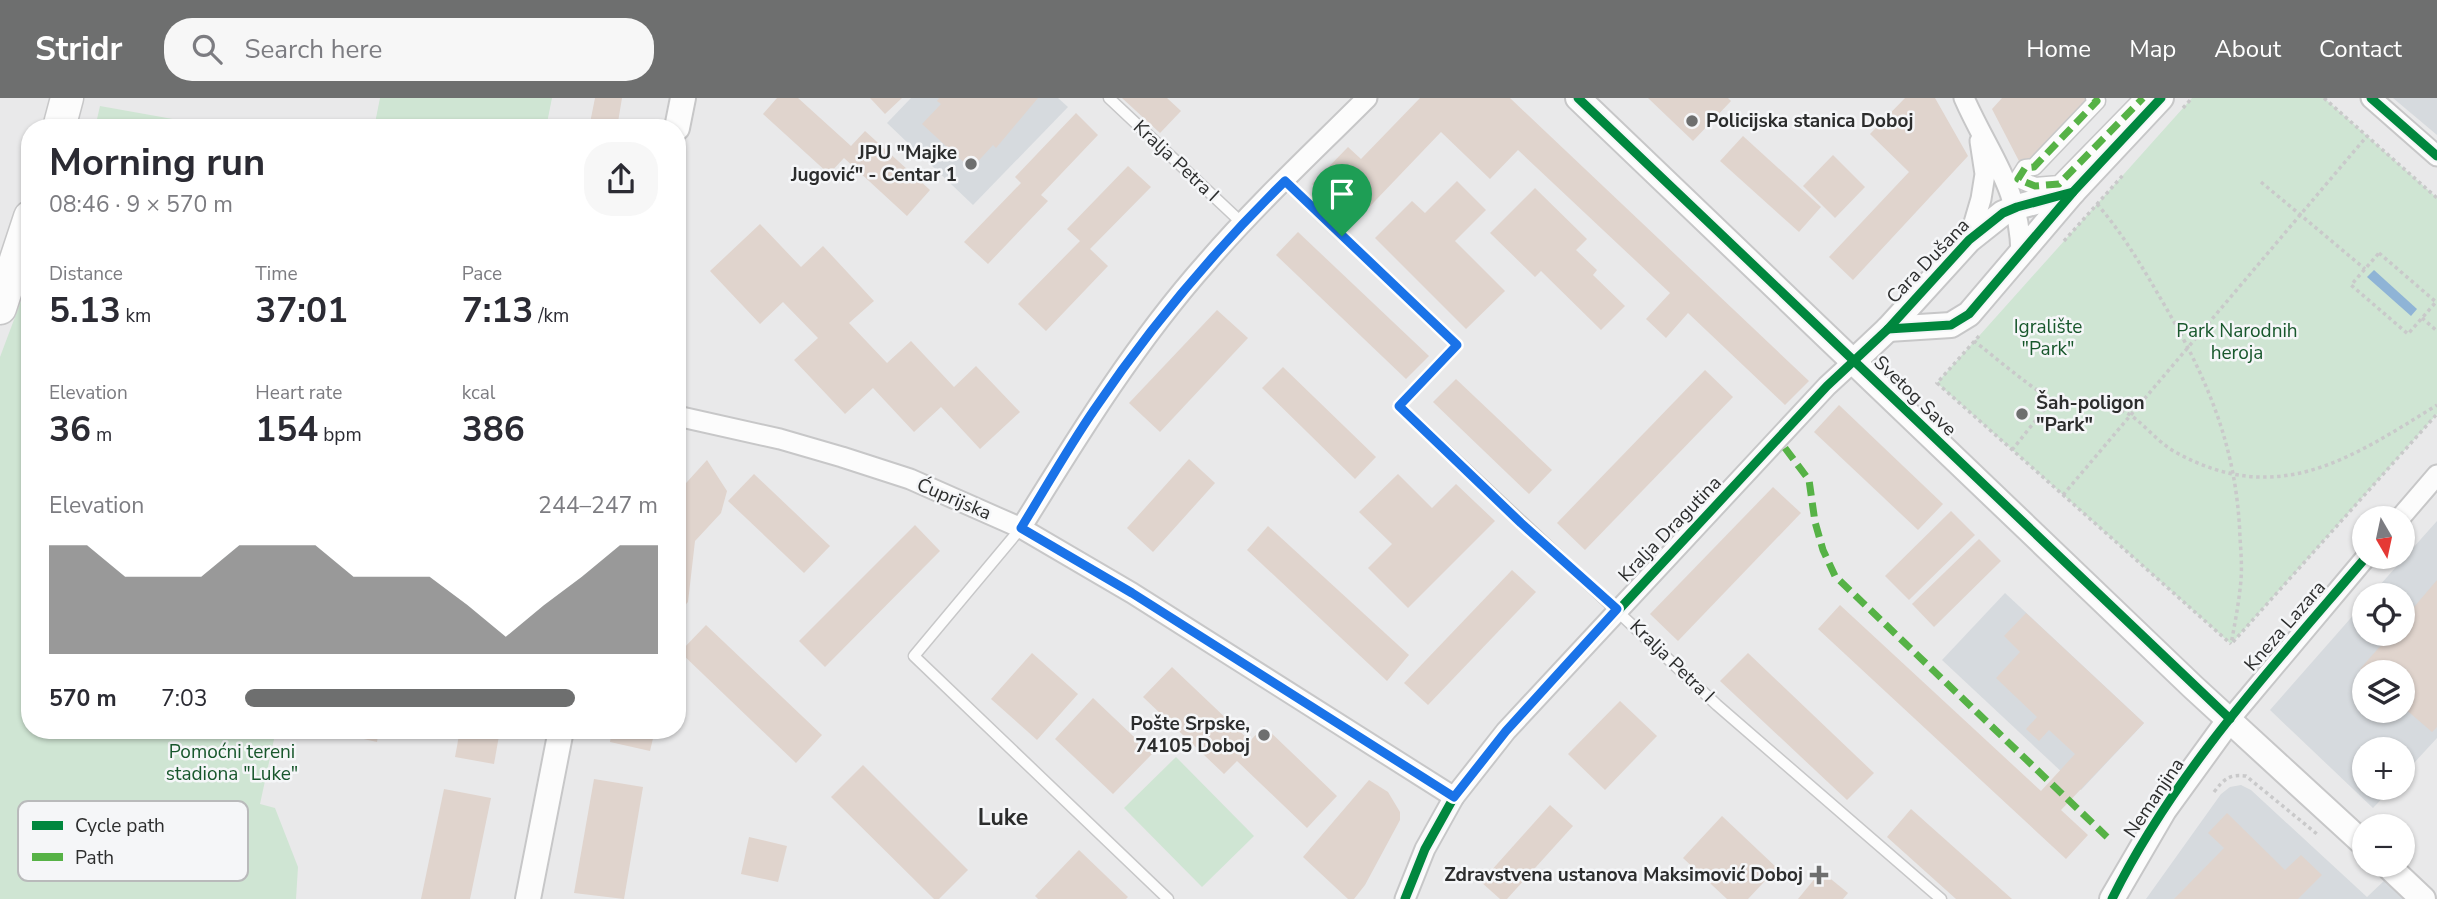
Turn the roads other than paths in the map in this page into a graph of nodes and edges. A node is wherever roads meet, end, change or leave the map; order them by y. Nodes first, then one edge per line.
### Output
1 (67, 98) edge
2 (683, 98) edge
3 (1110, 98) edge
4 (1367, 98) edge
5 (1578, 98) edge
6 (1964, 98) edge
7 (2094, 98) edge
8 (2143, 98) edge
9 (2371, 98) edge
10 (2168, 108) edge
11 (61, 119) edge
12 (679, 119) edge
13 (1978, 130) junction
14 (2437, 156) edge
15 (1285, 181) junction
16 (2074, 192) junction
17 (2017, 207) junction
18 (1242, 223) junction
19 (1969, 240) junction
20 (21, 244) edge
21 (2021, 254) junction
22 (0, 308) edge
23 (1888, 329) junction
24 (1853, 362) junction
25 (686, 418) edge
26 (2437, 475) edge
27 (2410, 506) edge
28 (1021, 528) junction
29 (2356, 569) edge
30 (1617, 609) junction
31 (2230, 719) junction
32 (559, 739) edge
33 (1454, 797) junction
34 (2352, 833) edge
35 (2400, 877) edge
36 (528, 899) edge
37 (1168, 899) edge
38 (1405, 899) edge
39 (1941, 899) edge
40 (2112, 899) edge
41 (2423, 899) edge

1 - 11 main road
2 - 12 street
3 - 18 lane, Kralja Petra I
4 - 15 street
5 - 24 street, Svetog Save
6 - 13 street
7 - 8 street
9 - 14 street
10 - 16 street, Cara Dušana
13 - 17 street
13 - 19 street
15 - 18 street
15 - 30 lane, Kralja Petra I
16 - 17 street, Cara Dušana
16 - 21 street, Cara Dušana
17 - 19 street, Cara Dušana
17 - 21 street
18 - 28 street
19 - 23 street, Cara Dušana
20 - 22 main road
21 - 23 street, Cara Dušana
23 - 24 street, Cara Dušana
24 - 30 street, Kralja Dragutina
24 - 31 street, Svetog Save
25 - 28 street, Ćuprijska
26 - 27 street
28 - 33 street, Ćuprijska
28 - 37 lane
29 - 31 street, Kneza Lazara
30 - 33 street, Kralja Dragutina
30 - 39 lane, Kralja Petra I
31 - 34 street, Svetog Save
31 - 40 street, Nemanjina
32 - 36 street
33 - 38 street, Kralja Dragutina
35 - 41 street

